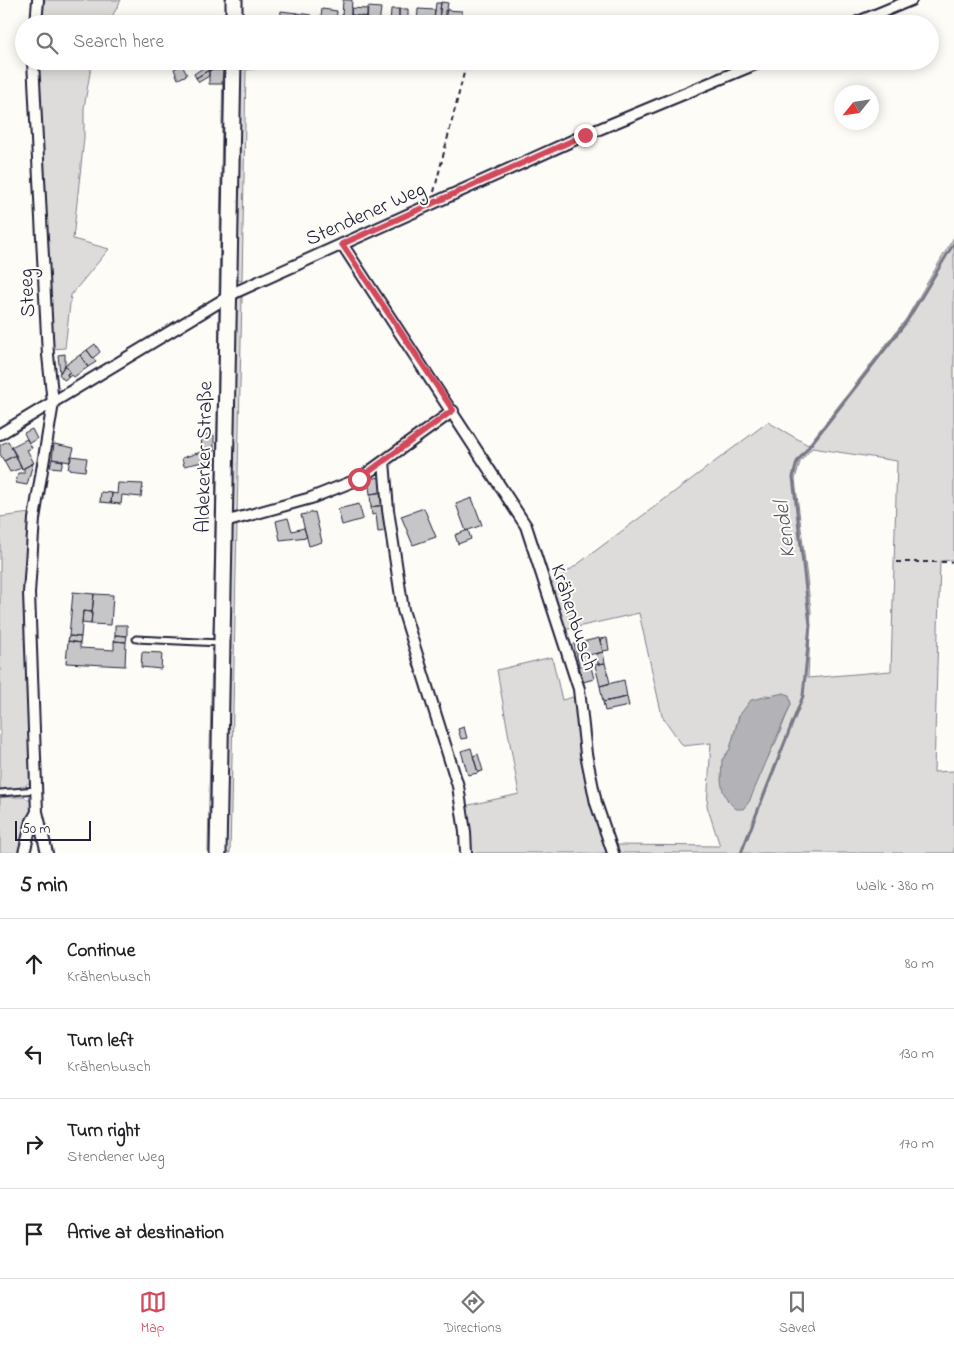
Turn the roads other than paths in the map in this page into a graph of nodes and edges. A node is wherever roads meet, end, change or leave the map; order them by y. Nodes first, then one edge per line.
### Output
1 (38, 0) edge
2 (234, 0) edge
3 (911, 0) edge
4 (37, 15) edge
5 (234, 15) edge
6 (875, 15) edge
7 (33, 70) edge
8 (233, 70) edge
9 (741, 70) edge
10 (342, 244) junction
11 (227, 296) junction
12 (53, 403) junction
13 (453, 410) junction
14 (0, 434) edge
15 (384, 461) junction
16 (223, 518) junction
17 (136, 639) dead end
18 (223, 643) junction
19 (36, 790) junction
20 (0, 793) edge
21 (38, 812) junction
22 (24, 853) edge
23 (47, 853) edge
24 (218, 853) edge
25 (466, 853) edge
26 (613, 853) edge

1 - 4 street
2 - 5 street
3 - 6 street
7 - 12 street, Steeg
8 - 11 street, Aldekerker Straße
9 - 10 street, Stendener Weg
10 - 11 street, Stendener Weg
10 - 13 street, Krähenbusch
11 - 12 street, Stendener Weg
11 - 16 street, Aldekerker Straße
12 - 14 street, Stendener Weg
12 - 19 street, Steeg
13 - 15 street
13 - 26 street, Krähenbusch
15 - 16 street
15 - 25 street
16 - 18 street, Aldekerker Straße
17 - 18 lane
18 - 24 street, Aldekerker Straße
19 - 20 lane
19 - 21 street, Steeg
21 - 22 street
21 - 23 street, Steeg

